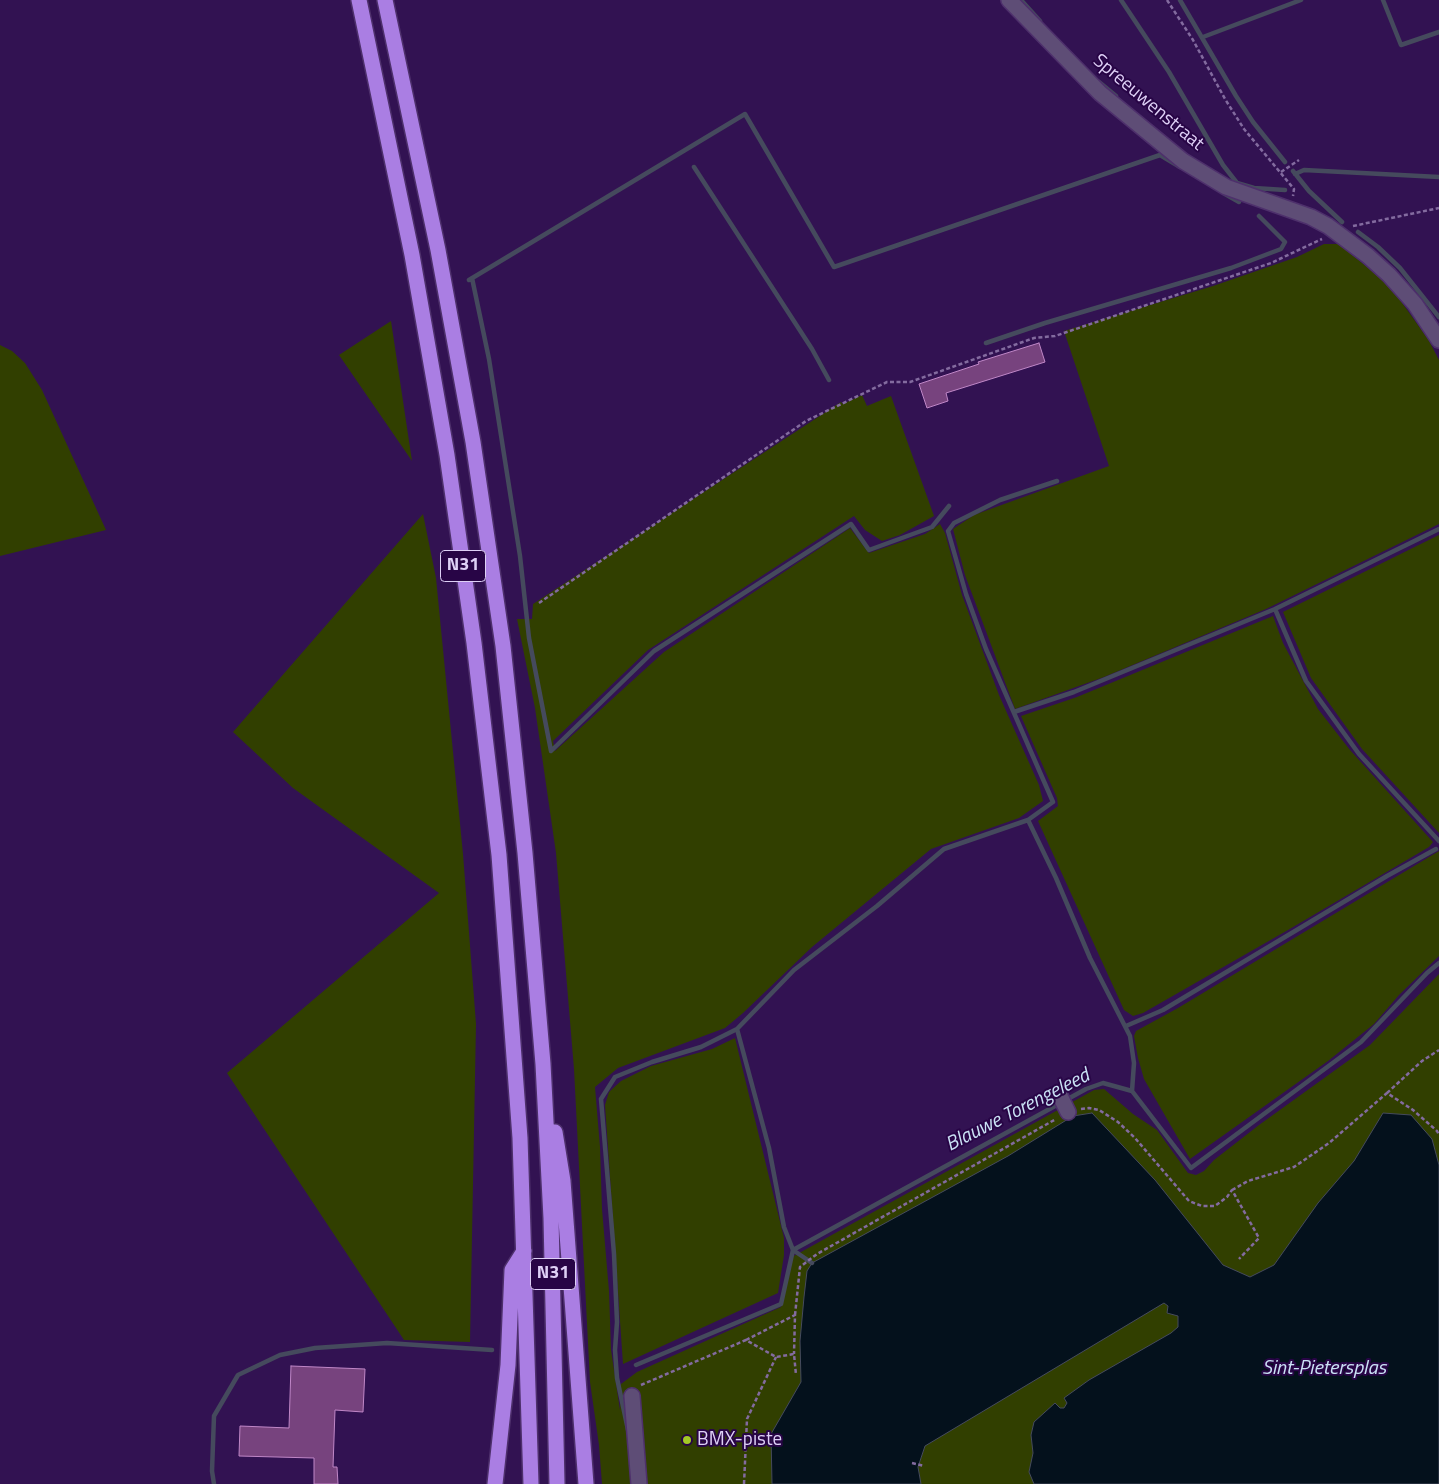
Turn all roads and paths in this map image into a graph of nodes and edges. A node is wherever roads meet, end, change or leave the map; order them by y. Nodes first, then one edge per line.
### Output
1 (359, 0) edge
2 (385, 0) edge
3 (1010, 0) edge
4 (1168, 0) edge
5 (1299, 160) dead end
6 (1281, 172) junction
7 (1439, 208) edge
8 (1292, 210) junction
9 (1336, 232) junction
10 (1439, 340) edge
11 (538, 603) dead end
12 (1439, 1050) edge
13 (543, 1064) junction
14 (1387, 1093) junction
15 (1060, 1096) dead end
16 (1068, 1112) junction
17 (1439, 1136) edge
18 (1232, 1190) junction
19 (524, 1251) junction
20 (1239, 1259) dead end
21 (795, 1314) junction
22 (746, 1340) junction
23 (794, 1354) junction
24 (776, 1357) junction
25 (796, 1375) dead end
26 (632, 1396) joint
27 (912, 1463) dead end
28 (924, 1466) dead end
29 (495, 1484) edge
30 (531, 1484) edge
31 (557, 1484) edge
32 (586, 1484) edge
33 (639, 1484) edge
34 (744, 1484) edge

1 - 19 highway, N31
2 - 13 highway, N31
3 - 8 street, Spreeuwenstraat
4 - 6 path
5 - 6 path
6 - 8 path
7 - 9 path
8 - 9 street, Spreeuwenstraat
9 - 10 street, Spreeuwenstraat
9 - 11 path
12 - 14 path
13 - 31 highway, N31
13 - 32 highway
14 - 17 path
14 - 18 path
15 - 16 street
16 - 18 path
16 - 21 path
18 - 20 path
19 - 29 highway
19 - 30 highway, N31
21 - 22 path
21 - 23 path
22 - 24 path
22 - 26 path
23 - 24 path
23 - 25 path
24 - 34 path
26 - 33 street
27 - 28 path

